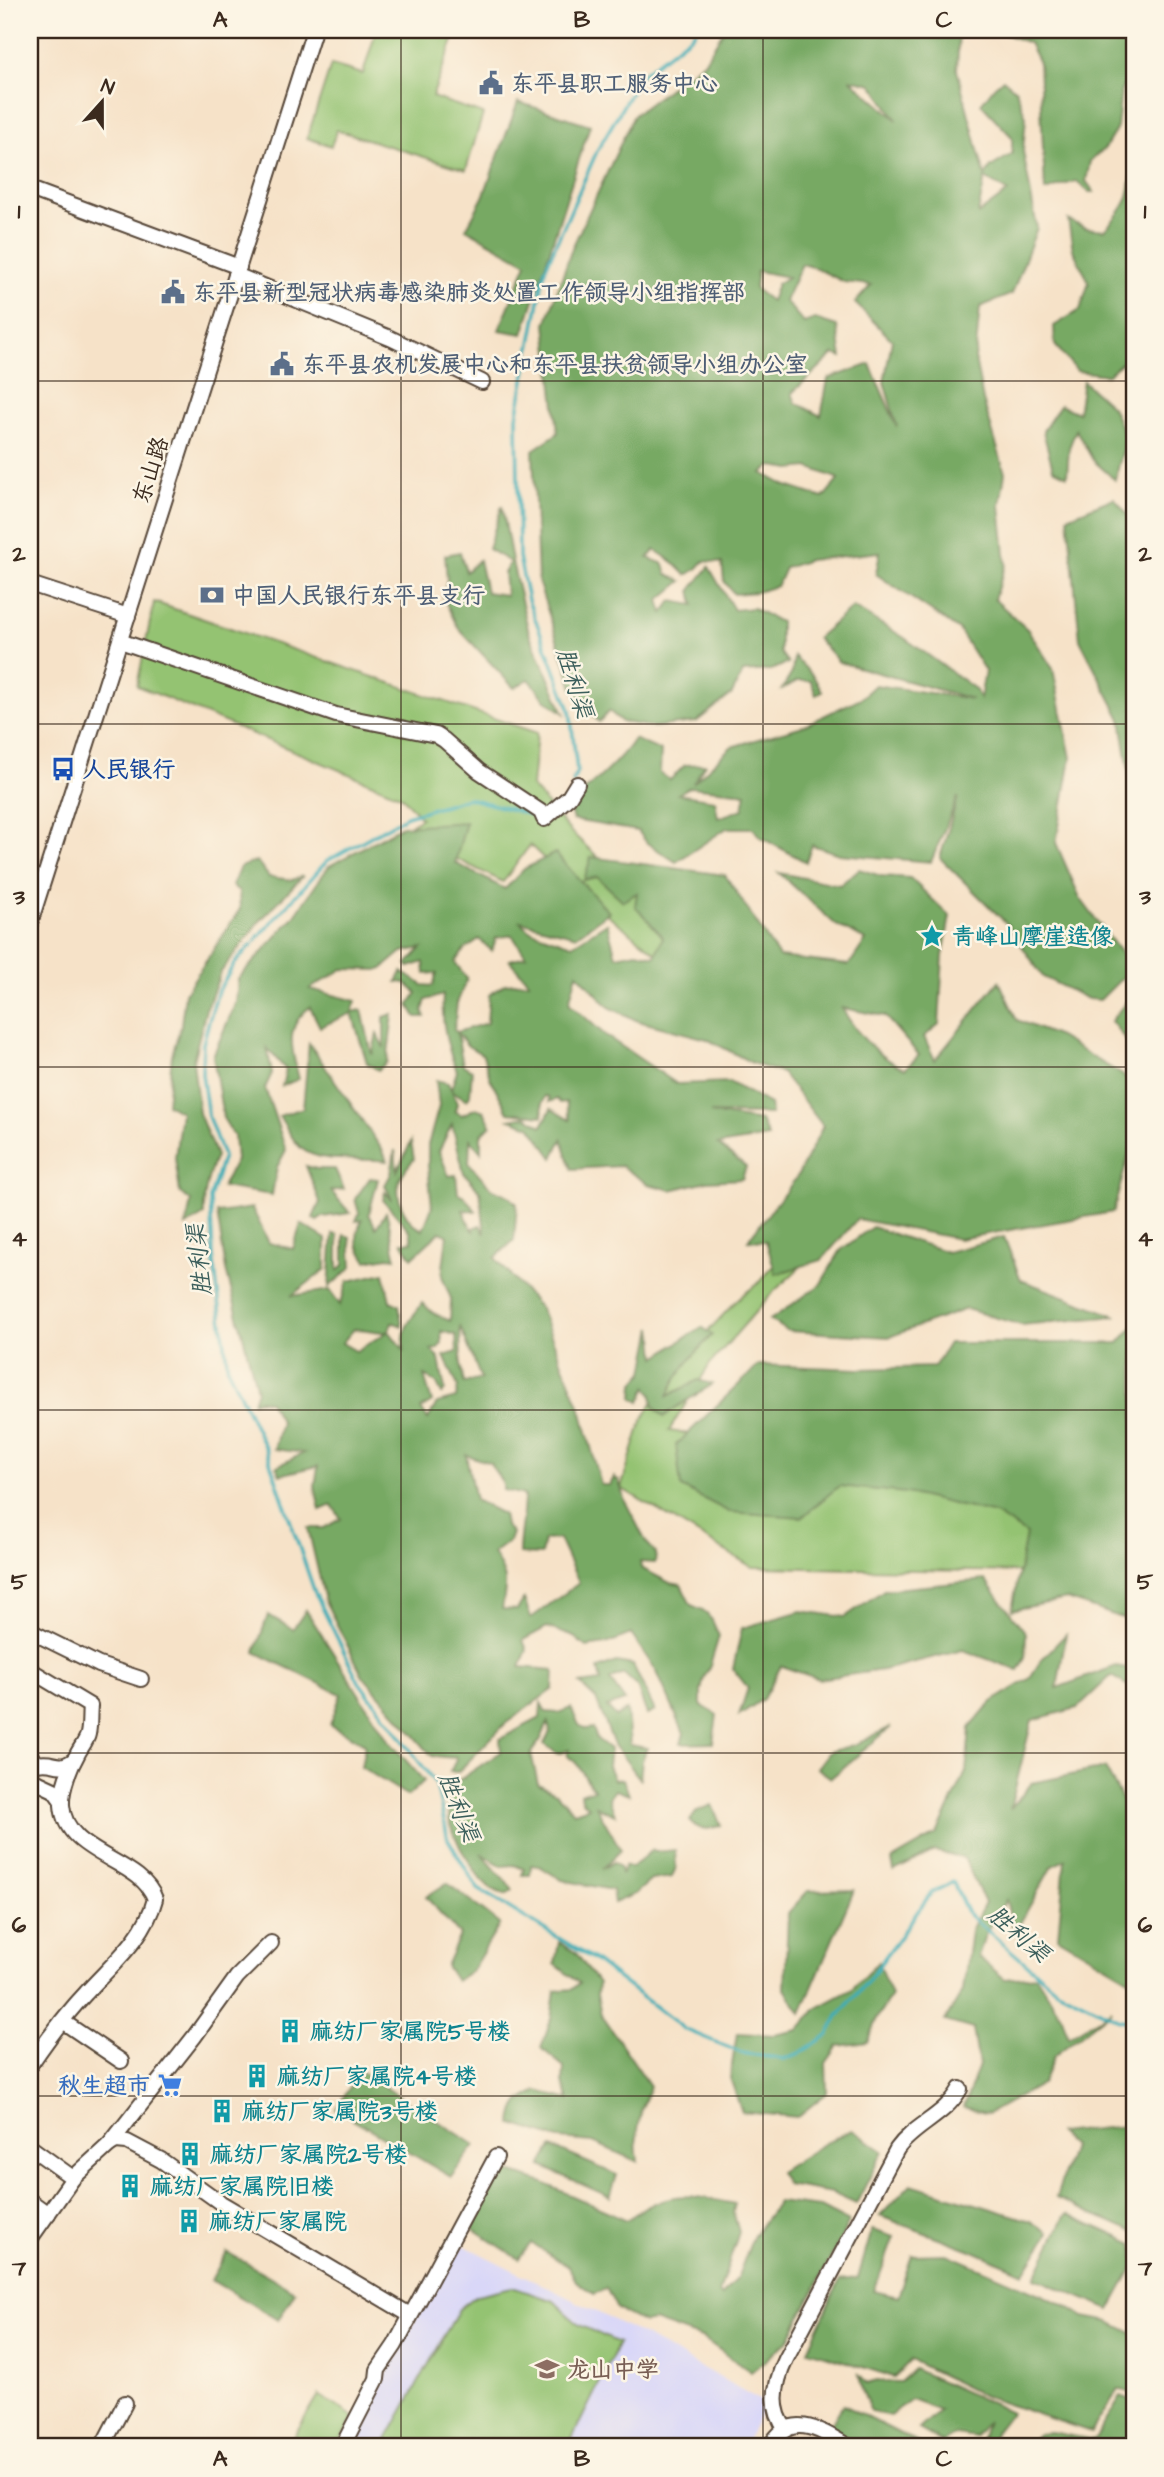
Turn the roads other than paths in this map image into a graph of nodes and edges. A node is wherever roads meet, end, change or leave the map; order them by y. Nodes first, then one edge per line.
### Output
1 (314, 30) edge
2 (30, 189) edge
3 (237, 271) junction
4 (482, 382) dead end
5 (30, 584) edge
6 (128, 616) junction
7 (120, 641) junction
8 (577, 784) dead end
9 (30, 923) edge
10 (30, 1632) edge
11 (30, 1670) edge
12 (141, 1679) dead end
13 (30, 1756) edge
14 (74, 1760) junction
15 (30, 1786) edge
16 (62, 1801) junction
17 (271, 1943) dead end
18 (62, 2021) junction
19 (121, 2061) dead end
20 (30, 2066) edge
21 (960, 2088) dead end
22 (109, 2145) junction
23 (30, 2147) edge
24 (496, 2157) dead end
25 (73, 2178) junction
26 (30, 2202) edge
27 (48, 2214) junction
28 (30, 2239) edge
29 (410, 2315) junction
30 (125, 2403) dead end
31 (786, 2430) junction
32 (102, 2447) edge
33 (342, 2447) edge
34 (769, 2447) edge
35 (849, 2447) edge

1 - 3 street, 东山路
2 - 3 street
3 - 4 street
3 - 6 street, 东山路
5 - 6 street
6 - 7 street, 东山路
7 - 8 street
7 - 9 street, 东山路
10 - 12 street
11 - 14 street
13 - 14 street
14 - 16 street
15 - 16 street
16 - 18 street
17 - 22 street
18 - 19 street
18 - 20 street
21 - 31 street
22 - 25 street
22 - 29 street
23 - 25 street
24 - 29 street
25 - 27 street
26 - 27 street
27 - 28 street
29 - 33 street
30 - 32 street
31 - 34 street
31 - 35 street

